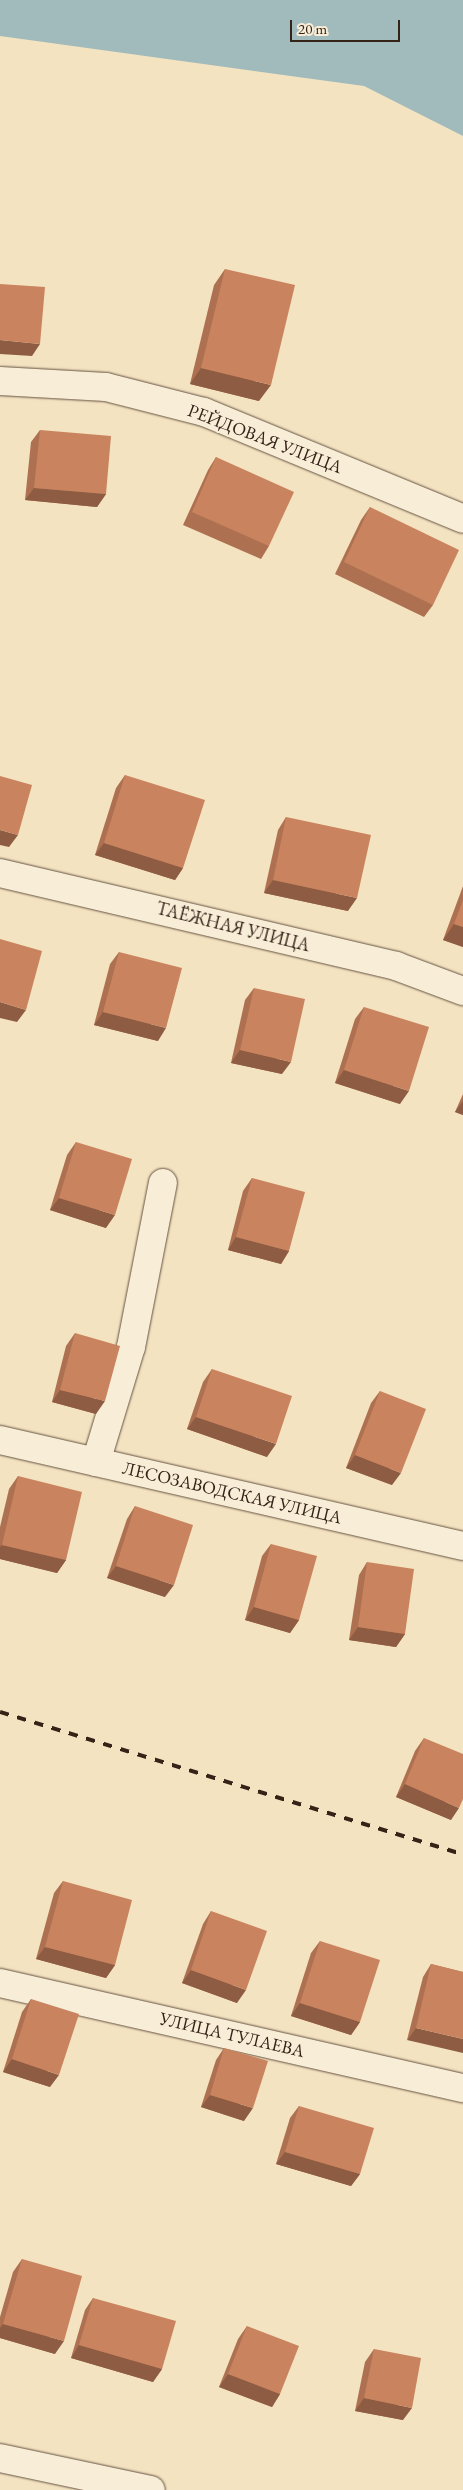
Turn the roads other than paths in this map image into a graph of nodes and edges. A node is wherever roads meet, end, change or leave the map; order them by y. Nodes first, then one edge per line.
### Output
1 (0, 382) edge
2 (463, 519) edge
3 (0, 873) edge
4 (463, 991) edge
5 (163, 1183) dead end
6 (0, 1440) edge
7 (96, 1462) junction
8 (463, 1546) edge
9 (0, 1983) edge
10 (463, 2088) edge
11 (0, 2458) edge
12 (151, 2490) edge

1 - 2 street, РЕЙДОВАЯ УЛИЦА
3 - 4 street, ТАЁЖНАЯ УЛИЦА
5 - 7 street
6 - 7 street, ЛЕСОЗАВОДСКАЯ УЛИЦА
7 - 8 street, ЛЕСОЗАВОДСКАЯ УЛИЦА
9 - 10 street, УЛИЦА ТУЛАЕВА
11 - 12 street

